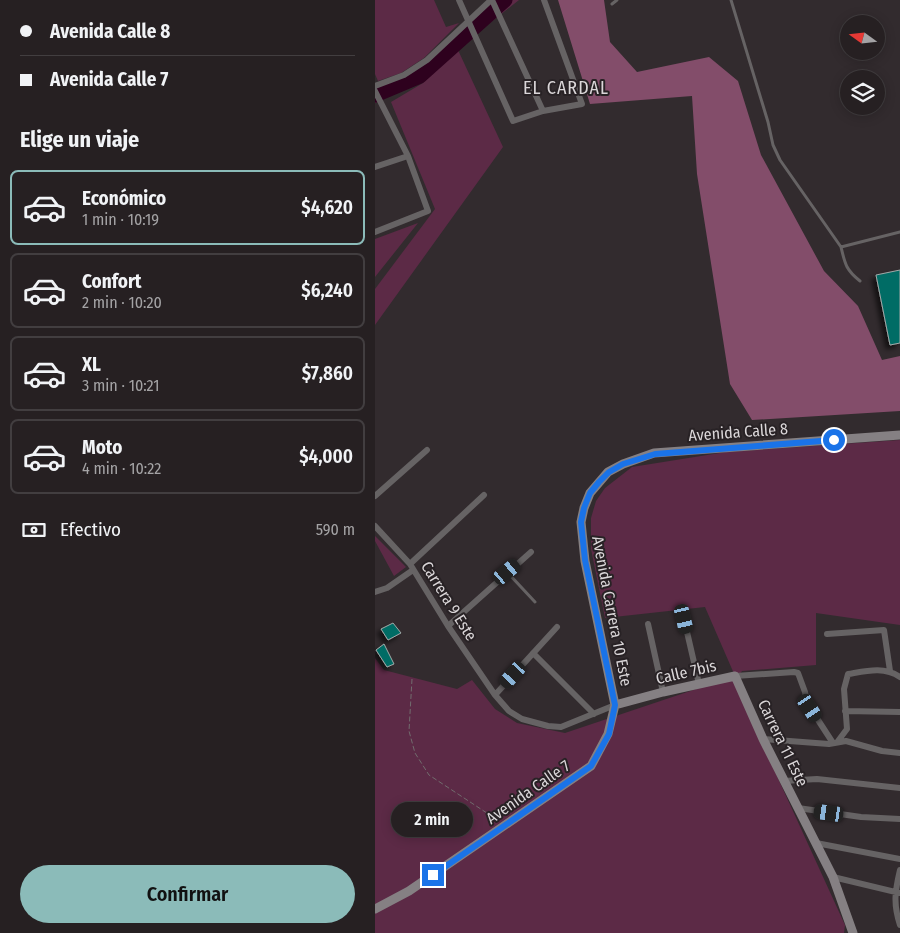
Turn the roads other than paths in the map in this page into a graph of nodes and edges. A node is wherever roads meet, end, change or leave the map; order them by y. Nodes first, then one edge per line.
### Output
1 (459, 0) edge
2 (544, 0) edge
3 (617, 0) edge
4 (731, 0) edge
5 (493, 1) edge
6 (612, 4) dead end
7 (470, 23) junction
8 (375, 86) edge
9 (375, 91) edge
10 (378, 102) edge
11 (543, 111) junction
12 (407, 156) junction
13 (375, 167) edge
14 (375, 232) edge
15 (900, 232) edge
16 (841, 247) junction
17 (860, 281) dead end
18 (900, 435) edge
19 (427, 450) dead end
20 (590, 493) joint
21 (485, 495) dead end
22 (375, 496) edge
23 (375, 526) edge
24 (531, 552) dead end
25 (411, 567) junction
26 (507, 572) junction
27 (375, 592) edge
28 (535, 602) dead end
29 (684, 619) dead end
30 (648, 624) dead end
31 (448, 626) junction
32 (557, 627) dead end
33 (827, 634) dead end
34 (533, 653) junction
35 (889, 671) junction
36 (735, 676) junction
37 (899, 676) edge
38 (699, 684) junction
39 (663, 692) junction
40 (495, 695) junction
41 (615, 705) junction
42 (845, 711) junction
43 (900, 712) edge
44 (594, 714) junction
45 (763, 739) junction
46 (835, 742) junction
47 (900, 753) edge
48 (784, 781) junction
49 (900, 788) edge
50 (798, 808) junction
51 (900, 819) edge
52 (816, 843) junction
53 (900, 859) edge
54 (900, 870) edge
55 (833, 877) junction
56 (897, 892) edge
57 (375, 909) edge
58 (900, 925) edge
59 (853, 933) edge

1 - 7 street
2 - 11 street
3 - 6 lane
4 - 16 lane
5 - 7 street
5 - 11 street
7 - 8 street
7 - 11 street
9 - 10 street
10 - 12 street
12 - 13 street
12 - 14 street
15 - 16 lane
16 - 17 lane
18 - 20 main road, Avenida Calle 8
19 - 22 street
20 - 41 main road, Avenida Carrera 10 Este
21 - 25 street
23 - 25 street, Carrera 9 Este
24 - 26 street
25 - 27 street
25 - 31 street, Carrera 9 Este
26 - 28 lane
26 - 31 street
29 - 38 street
30 - 39 street
31 - 40 street, Carrera 9 Este
32 - 34 street
33 - 35 street
34 - 40 street
34 - 44 street
35 - 37 street
35 - 42 street
36 - 38 main road, Calle 7bis
36 - 45 main road, Carrera 11 Este
36 - 46 street
38 - 39 main road, Calle 7bis
39 - 41 main road, Calle 7bis
40 - 44 street, Carrera 9 Este
41 - 44 street
41 - 57 main road, Avenida Calle 7
42 - 43 street
42 - 46 street
45 - 46 street
45 - 48 main road, Carrera 11 Este
46 - 47 street
48 - 49 street
48 - 50 main road, Carrera 11 Este
50 - 51 street
50 - 52 main road, Carrera 11 Este
52 - 53 street
52 - 55 main road, Carrera 11 Este
54 - 56 street
55 - 56 street
55 - 59 main road, Carrera 11 Este
56 - 58 street

